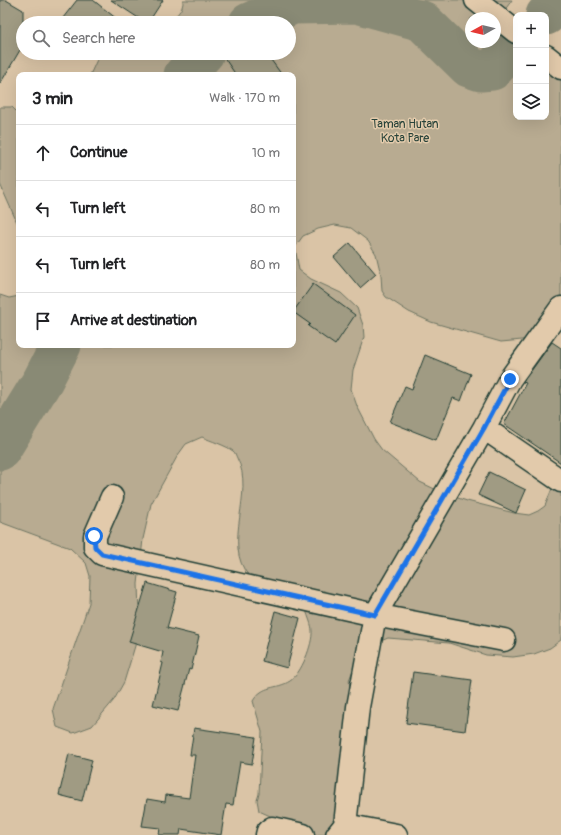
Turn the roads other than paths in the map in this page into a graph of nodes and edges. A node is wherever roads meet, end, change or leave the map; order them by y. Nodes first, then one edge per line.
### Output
1 (476, 0) edge
2 (512, 29) edge
3 (549, 58) edge
4 (561, 68) edge
5 (561, 308) edge
6 (484, 428) junction
7 (561, 481) edge
8 (112, 497) dead end
9 (375, 615) junction
10 (504, 640) dead end
11 (341, 830) edge
12 (366, 832) edge
13 (267, 835) edge
14 (303, 835) edge
15 (396, 835) edge

1 - 2 street
3 - 4 street
5 - 6 street
6 - 7 street
6 - 9 street
8 - 9 street
9 - 10 street
9 - 11 street
11 - 12 street
12 - 15 street
13 - 14 street

